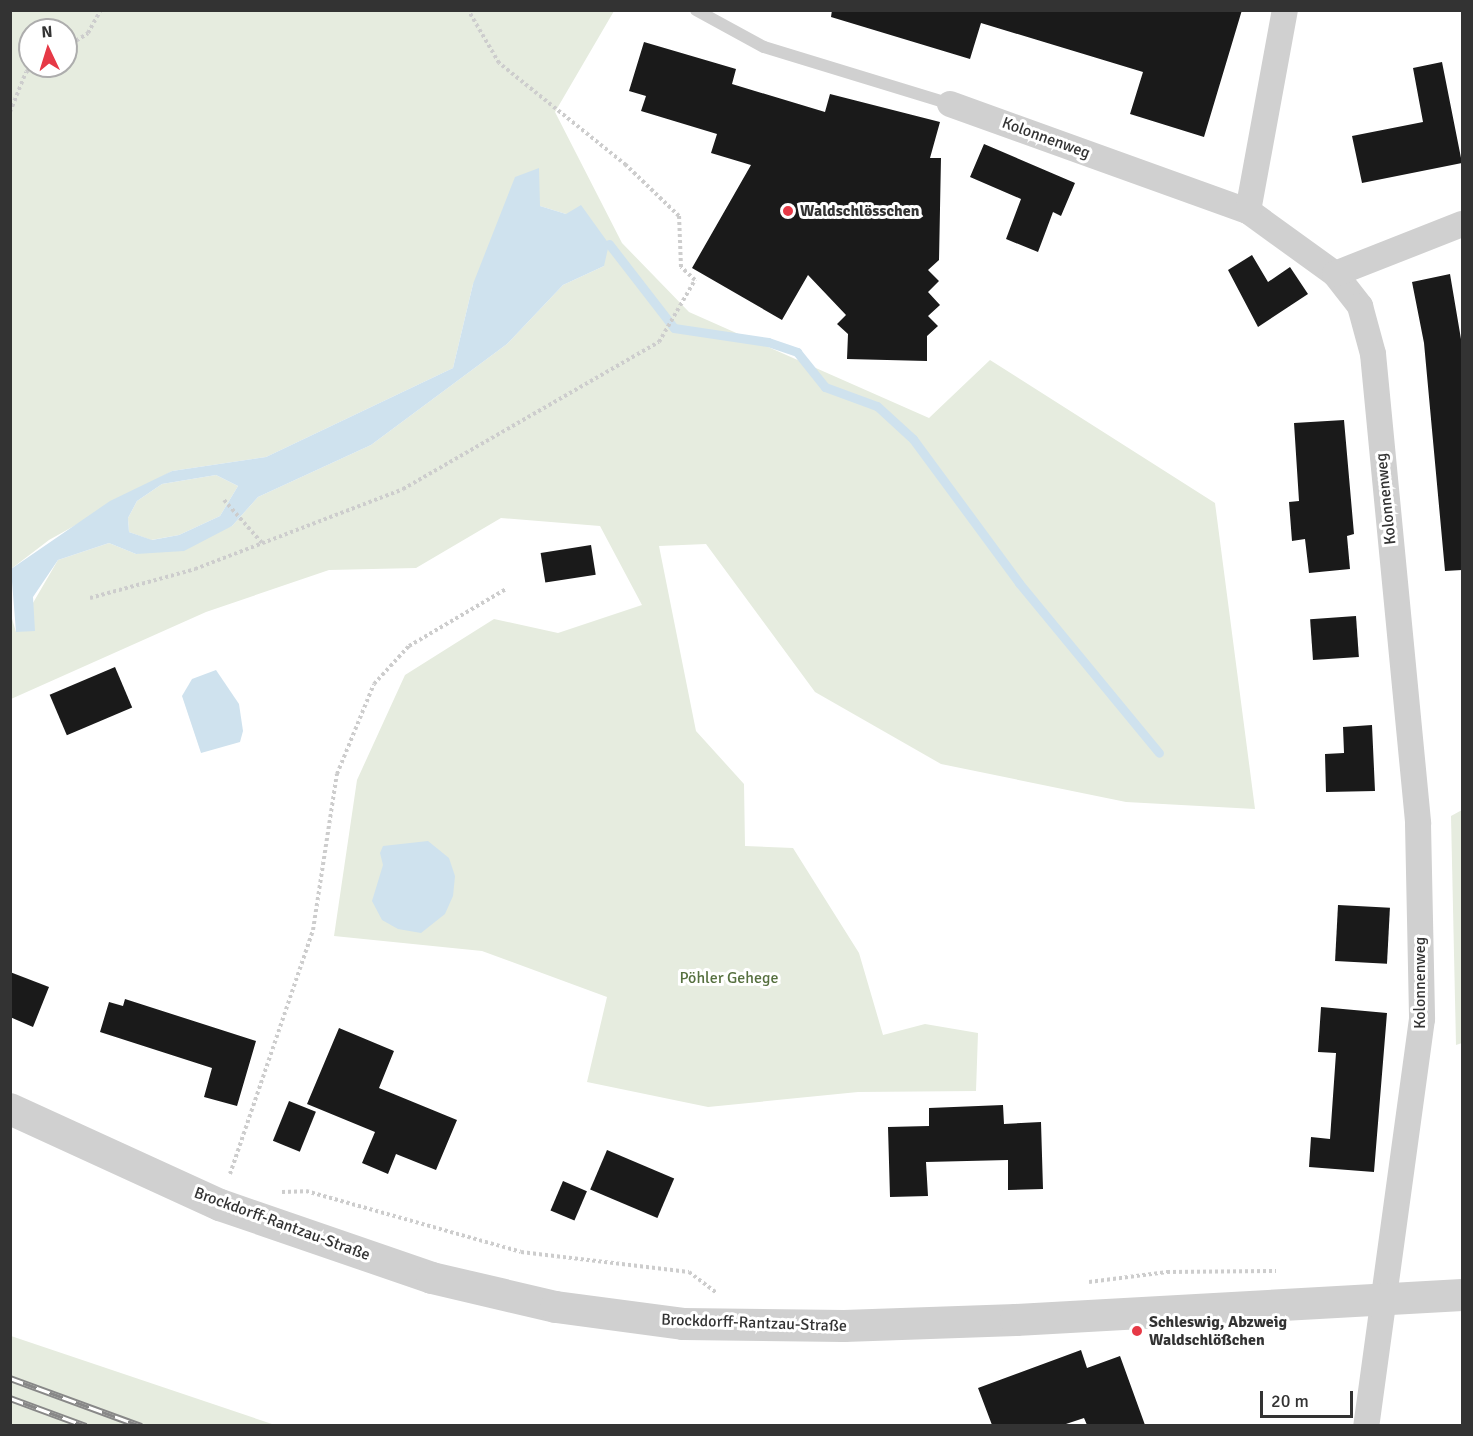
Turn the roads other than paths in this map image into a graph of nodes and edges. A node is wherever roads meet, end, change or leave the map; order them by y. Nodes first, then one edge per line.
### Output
1 (696, 10) edge
2 (1285, 10) edge
3 (950, 104) joint
4 (1248, 211) junction
5 (1462, 224) edge
6 (1335, 274) junction
7 (10, 1109) edge
8 (1462, 1295) edge
9 (1385, 1299) junction
10 (1366, 1425) edge

1 - 3 lane, Kolonnenweg
2 - 4 street
3 - 4 street, Kolonnenweg
4 - 6 street, Kolonnenweg
5 - 6 street
6 - 9 street, Kolonnenweg
7 - 9 street, Brockdorff-Rantzau-Straße
8 - 9 street, Brockdorff-Rantzau-Straße
9 - 10 street, Kolonnenweg

